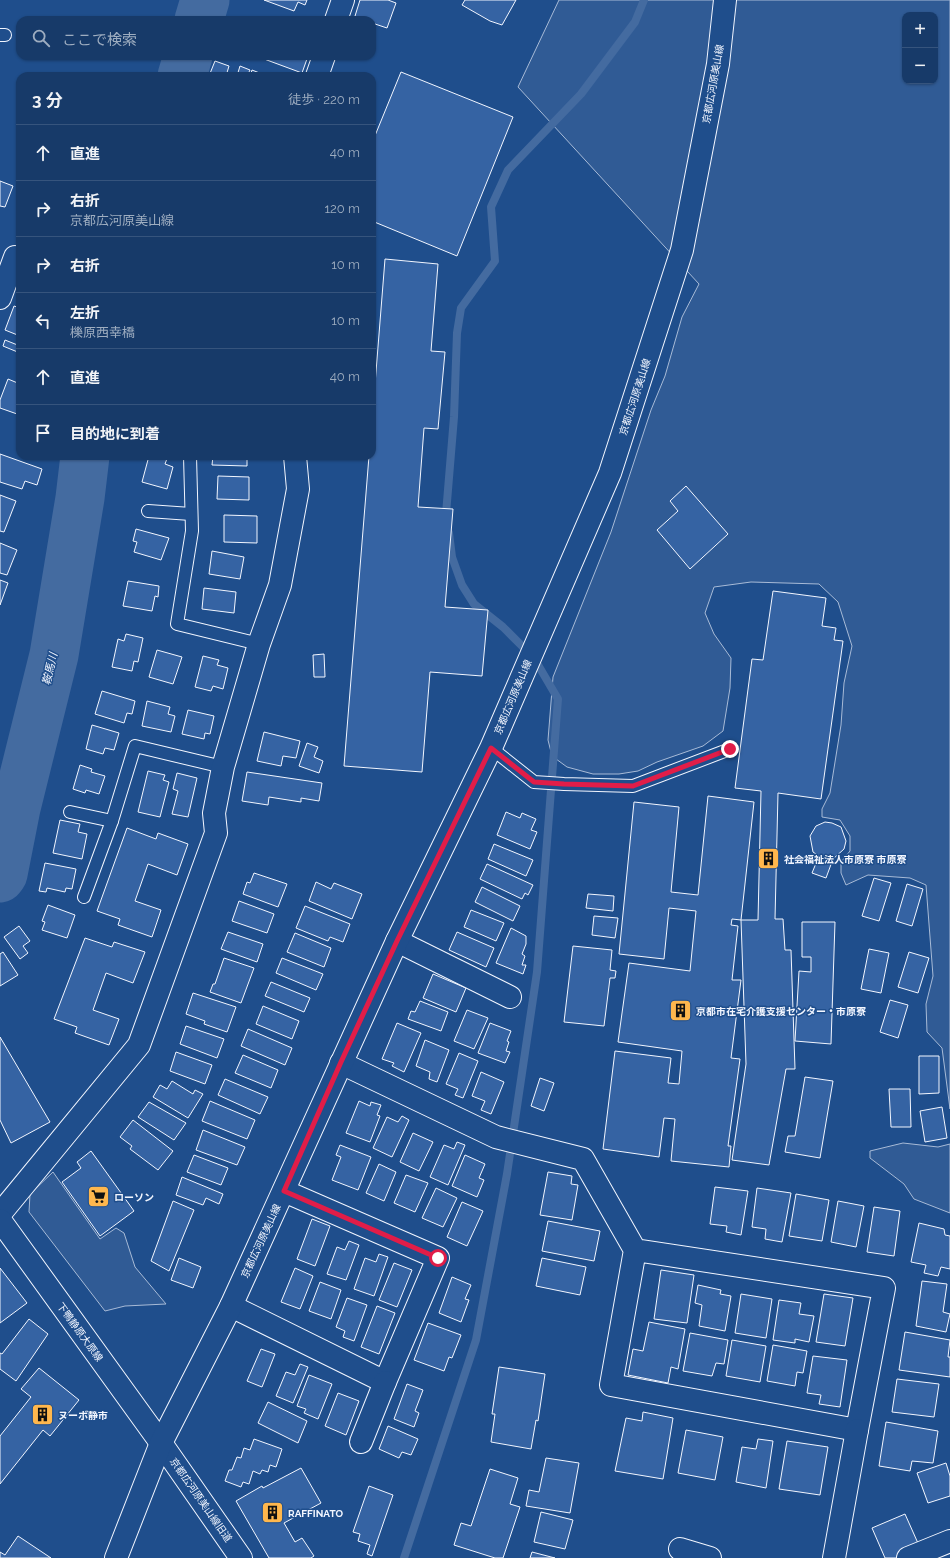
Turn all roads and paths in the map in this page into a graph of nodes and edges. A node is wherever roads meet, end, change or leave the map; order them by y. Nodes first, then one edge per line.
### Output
1 (342, 0) edge
2 (725, 0) edge
3 (337, 16) edge
4 (323, 60) edge
5 (318, 72) edge
6 (15, 257) dead end
7 (0, 298) edge
8 (190, 460) edge
9 (295, 460) edge
10 (148, 511) dead end
11 (192, 514) junction
12 (259, 644) junction
13 (491, 748) junction
14 (730, 749) dead end
15 (223, 767) junction
16 (70, 812) dead end
17 (112, 821) junction
18 (84, 897) dead end
19 (397, 941) junction
20 (510, 997) dead end
21 (341, 1062) junction
22 (284, 1191) junction
23 (0, 1214) edge
24 (0, 1220) edge
25 (635, 1250) junction
26 (231, 1306) junction
27 (385, 1382) junction
28 (857, 1430) junction
29 (361, 1442) dead end
30 (161, 1443) junction
31 (946, 1548) edge
32 (680, 1549) dead end
33 (116, 1558) edge
34 (241, 1558) edge
35 (710, 1558) edge
36 (834, 1558) edge
37 (908, 1558) edge

1 - 3 street
2 - 13 street, 京都広河原美山線
4 - 5 street
6 - 7 street
8 - 11 lane
9 - 12 street
10 - 11 lane
11 - 12 lane
12 - 15 street
13 - 14 lane
13 - 19 street, 京都広河原美山線
15 - 17 lane
15 - 23 street
16 - 17 lane
17 - 18 lane
19 - 20 street
19 - 21 street, 京都広河原美山線
21 - 22 street, 京都広河原美山線
21 - 25 street
22 - 26 street, 京都広河原美山線
22 - 27 street
24 - 30 street, 下鴨静原大原線
25 - 28 street
25 - 28 street
26 - 27 street
26 - 30 street, 京都広河原美山線
27 - 29 street
28 - 36 street
30 - 33 street, 京都広河原美山線
30 - 34 street, 京都広河原美山線旧道
31 - 37 street
32 - 35 street

